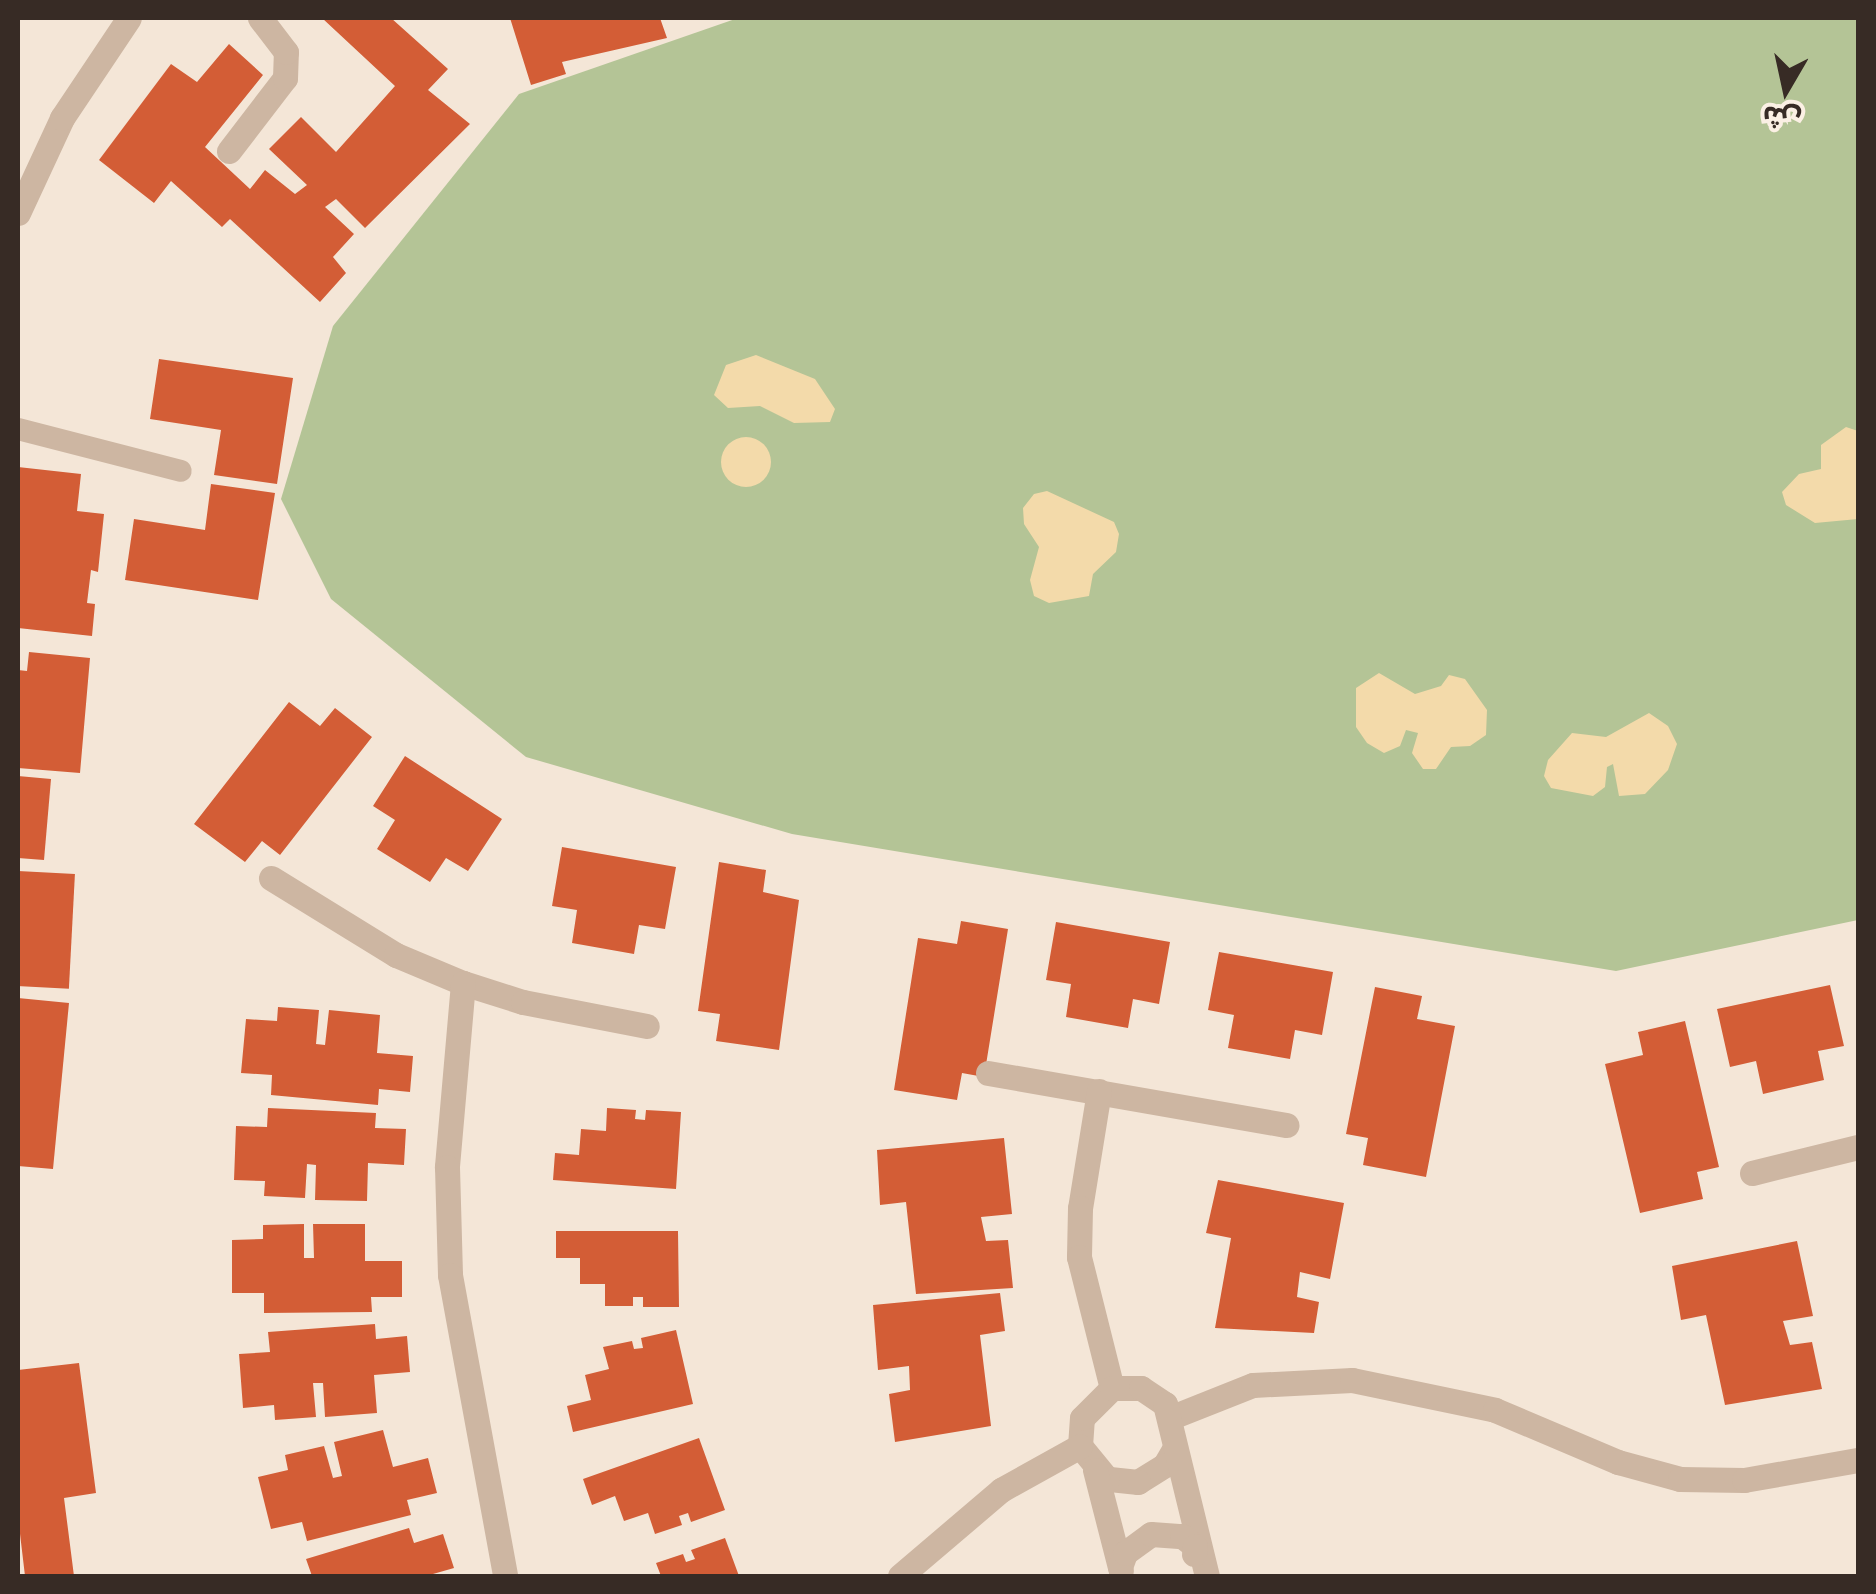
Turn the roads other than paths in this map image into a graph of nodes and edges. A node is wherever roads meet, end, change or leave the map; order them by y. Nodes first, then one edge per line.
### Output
1 (130, 18) edge
2 (260, 18) edge
3 (229, 151) dead end
4 (18, 213) edge
5 (18, 429) edge
6 (181, 472) dead end
7 (271, 878) dead end
8 (464, 983) junction
9 (647, 1026) dead end
10 (988, 1073) dead end
11 (1098, 1092) junction
12 (1288, 1124) dead end
13 (1858, 1146) edge
14 (1752, 1173) dead end
15 (1112, 1388) junction
16 (1172, 1416) junction
17 (1080, 1446) junction
18 (1173, 1451) junction
19 (1858, 1460) edge
20 (1095, 1470) junction
21 (1195, 1546) junction
22 (1121, 1572) edge
23 (504, 1576) edge
24 (900, 1576) edge
25 (1194, 1576) edge
26 (1207, 1576) edge

1 - 4 street
2 - 3 street
5 - 6 lane
7 - 8 street
8 - 9 street
8 - 23 street
10 - 11 street
11 - 12 street
11 - 15 street
13 - 14 street
15 - 16 street
15 - 17 street
16 - 18 street
16 - 19 street
17 - 20 street
17 - 24 street
18 - 20 street
18 - 21 street
20 - 22 street
21 - 22 street
21 - 25 street
21 - 26 street

